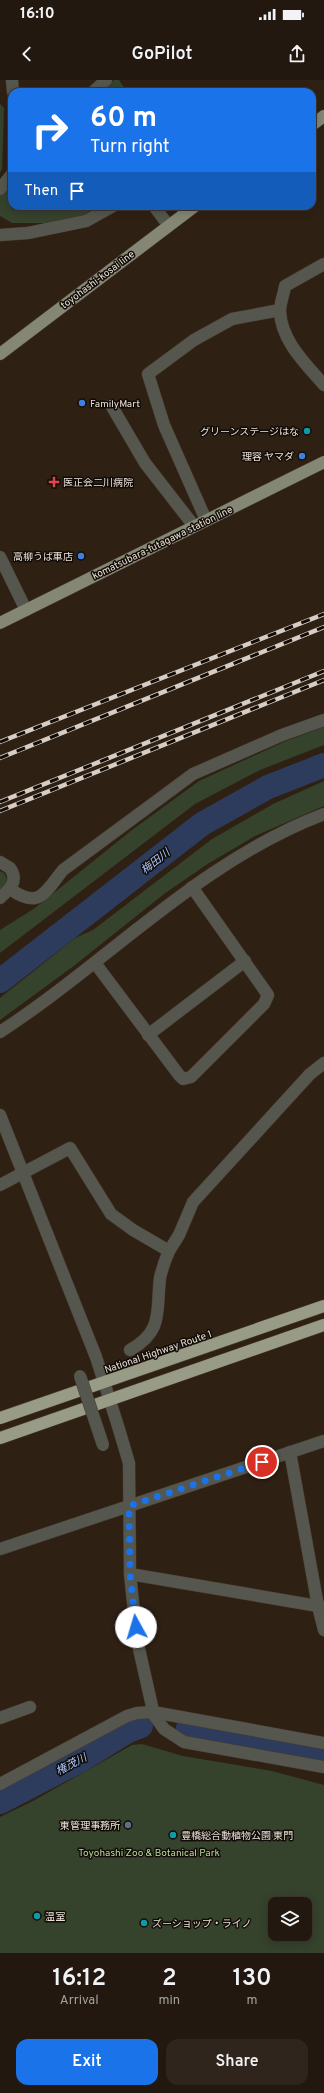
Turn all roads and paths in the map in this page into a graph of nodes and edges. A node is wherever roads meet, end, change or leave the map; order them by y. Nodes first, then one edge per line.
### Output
1 (106, 80) edge
2 (97, 88) edge
3 (8, 179) edge
4 (0, 188) edge
5 (106, 210) edge
6 (157, 210) edge
7 (190, 210) edge
8 (168, 225) junction
9 (0, 235) edge
10 (324, 264) edge
11 (280, 310) junction
12 (3, 349) edge
13 (324, 385) edge
14 (111, 405) dead end
15 (324, 462) edge
16 (206, 520) junction
17 (194, 526) junction
18 (0, 557) edge
19 (26, 610) junction
20 (0, 623) edge
21 (324, 720) edge
22 (324, 814) edge
23 (0, 862) edge
24 (192, 887) junction
25 (10, 889) junction
26 (0, 898) edge
27 (245, 961) junction
28 (95, 963) junction
29 (0, 1032) edge
30 (148, 1035) junction
31 (324, 1063) edge
32 (0, 1115) edge
33 (22, 1174) junction
34 (0, 1185) edge
35 (169, 1251) junction
36 (324, 1306) edge
37 (324, 1325) edge
38 (130, 1350) dead end
39 (80, 1376) dead end
40 (104, 1382) junction
41 (110, 1400) junction
42 (0, 1418) edge
43 (0, 1438) edge
44 (324, 1441) edge
45 (103, 1445) dead end
46 (290, 1452) junction
47 (129, 1506) junction
48 (0, 1549) edge
49 (130, 1574) junction
50 (321, 1607) edge
51 (324, 1630) edge
52 (30, 1707) dead end
53 (153, 1712) junction
54 (0, 1718) edge
55 (324, 1743) edge
56 (324, 1768) edge
57 (0, 1784) edge

1 - 2 street
3 - 4 street
5 - 9 street
6 - 8 street
7 - 8 main road, toyohashi-kosai line
8 - 12 main road, toyohashi-kosai line
10 - 11 street
11 - 13 street
11 - 16 street
14 - 17 street
15 - 16 main road, komatsubara-futagawa station line
16 - 17 main road, komatsubara-futagawa station line
17 - 19 main road, komatsubara-futagawa station line
18 - 19 street
19 - 20 main road, komatsubara-futagawa station line
21 - 25 street
22 - 24 street
23 - 25 street
24 - 27 street
24 - 28 street
25 - 26 street
27 - 30 street
27 - 30 street
28 - 29 street
28 - 30 street
31 - 35 street
32 - 33 street
33 - 34 street
33 - 35 street
33 - 40 street
35 - 38 street
36 - 40 highway, National Highway Route 1
37 - 41 highway
39 - 45 street, bridge
40 - 41 street
40 - 42 highway, National Highway Route 1
41 - 43 highway
41 - 47 street
44 - 46 street
46 - 47 street
46 - 50 street
47 - 48 street
47 - 49 street
49 - 50 street
49 - 53 street
50 - 51 street
52 - 54 street
53 - 55 street
53 - 56 street
53 - 57 street

